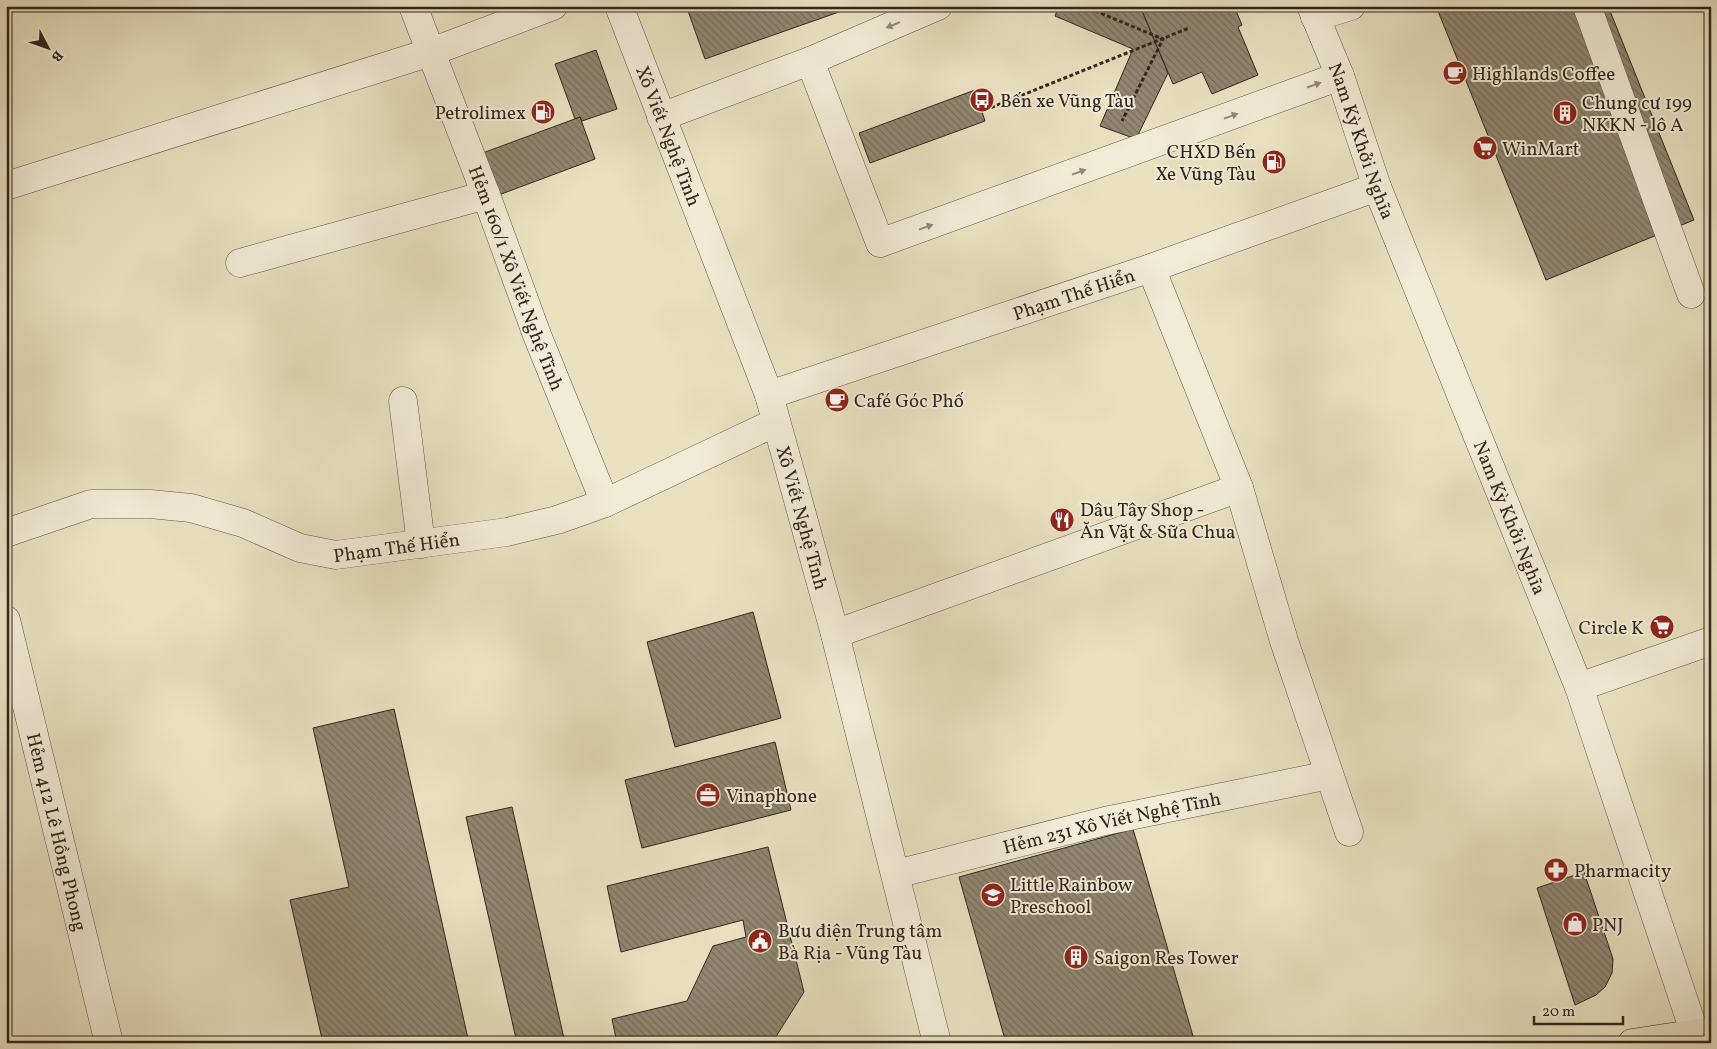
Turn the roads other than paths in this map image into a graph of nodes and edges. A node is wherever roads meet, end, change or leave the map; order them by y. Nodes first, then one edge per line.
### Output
1 (413, 6) edge
2 (553, 6) edge
3 (619, 6) edge
4 (938, 6) edge
5 (1351, 6) edge
6 (1587, 6) edge
7 (1313, 12) edge
8 (431, 52) junction
9 (810, 61) junction
10 (1340, 76) junction
11 (661, 117) junction
12 (6, 186) edge
13 (1377, 187) junction
14 (486, 195) junction
15 (240, 263) dead end
16 (1151, 268) junction
17 (1691, 294) dead end
18 (769, 395) junction
19 (403, 401) dead end
20 (776, 422) junction
21 (1239, 488) junction
22 (605, 503) junction
23 (6, 534) edge
24 (421, 544) junction
25 (6, 620) edge
26 (835, 634) junction
27 (1711, 641) edge
28 (1579, 687) junction
29 (1330, 775) junction
30 (1348, 832) dead end
31 (896, 874) junction
32 (1701, 1036) edge
33 (109, 1043) edge
34 (937, 1043) edge
35 (1632, 1043) edge

1 - 8 street, Hẻm 160/1 Xô Viết Nghệ Tĩnh
2 - 8 street
3 - 11 street, Xô Viết Nghệ Tĩnh
4 -> 9 street
5 - 7 street
6 - 17 street
7 - 10 street, Nam Kỳ Khởi Nghĩa
8 - 12 street
8 - 14 street, Hẻm 160/1 Xô Viết Nghệ Tĩnh
9 -> 10 street
9 - 11 street
10 - 13 street, Nam Kỳ Khởi Nghĩa
11 - 18 street, Xô Viết Nghệ Tĩnh
13 - 16 street, Phạm Thế Hiển
13 - 28 street, Nam Kỳ Khởi Nghĩa
14 - 15 street
14 - 22 street, Hẻm 160/1 Xô Viết Nghệ Tĩnh
16 - 18 street, Phạm Thế Hiển
16 - 21 street
18 - 20 street, Xô Viết Nghệ Tĩnh
19 - 24 street
20 - 22 street, Phạm Thế Hiển
20 - 26 street, Xô Viết Nghệ Tĩnh
21 - 26 street
21 - 29 street
22 - 24 street, Phạm Thế Hiển
23 - 24 street, Phạm Thế Hiển
25 - 33 street, Hẻm 412 Lê Hồng Phong
26 - 31 street, Xô Viết Nghệ Tĩnh
27 - 28 street
28 - 32 street, Nam Kỳ Khởi Nghĩa
29 - 30 street
29 - 31 street, Hẻm 231 Xô Viết Nghệ Tĩnh
31 - 34 street, Xô Viết Nghệ Tĩnh
32 - 35 main road

